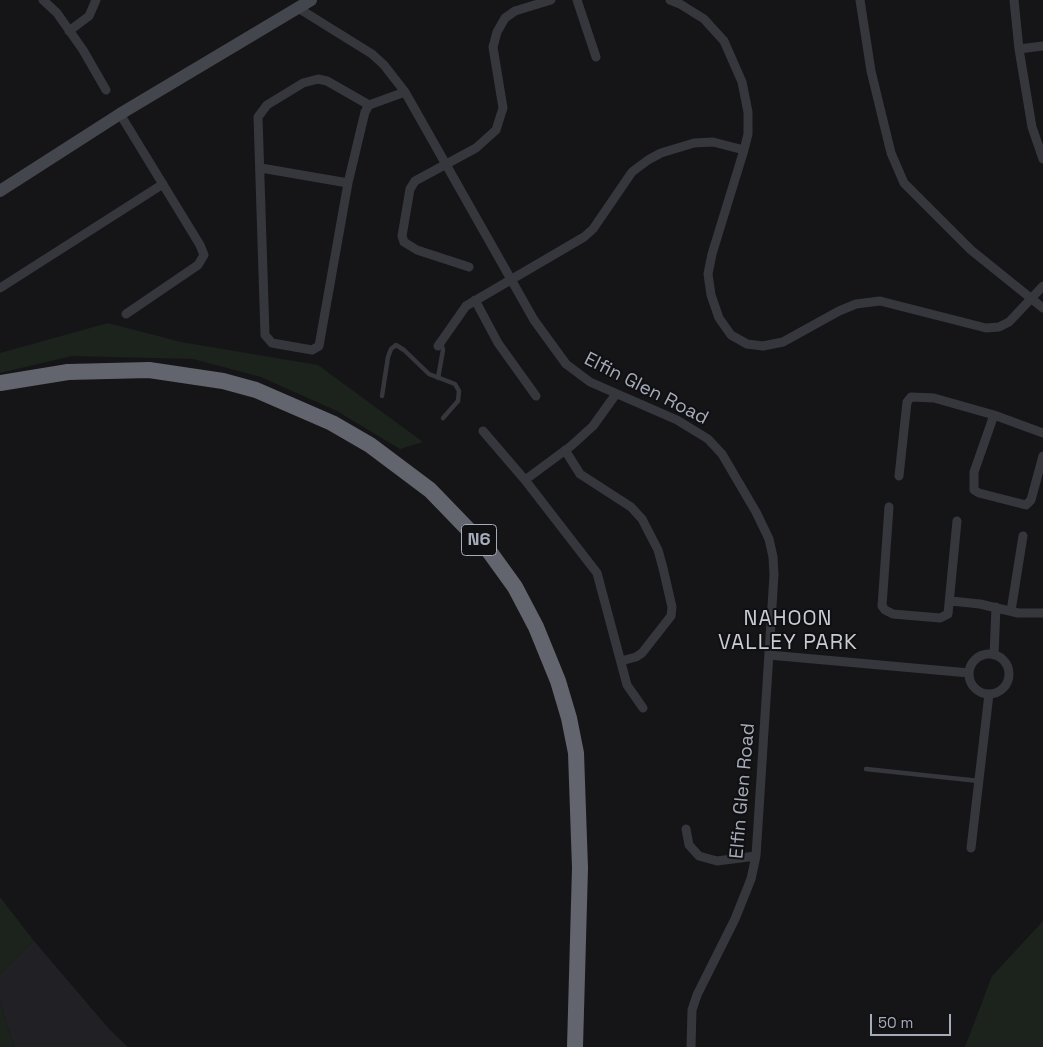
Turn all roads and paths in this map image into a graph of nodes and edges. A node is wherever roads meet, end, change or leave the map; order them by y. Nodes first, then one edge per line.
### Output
1 (43, 0) edge
2 (96, 0) edge
3 (311, 0) edge
4 (551, 0) edge
5 (577, 0) edge
6 (670, 0) edge
7 (860, 0) edge
8 (1014, 0) edge
9 (298, 8) junction
10 (70, 31) junction
11 (1043, 46) edge
12 (1019, 49) junction
13 (596, 58) dead end
14 (106, 90) dead end
15 (405, 92) junction
16 (369, 105) junction
17 (120, 114) junction
18 (744, 150) junction
19 (1043, 158) edge
20 (446, 164) junction
21 (261, 168) junction
22 (348, 183) junction
23 (163, 184) junction
24 (0, 191) edge
25 (469, 267) dead end
26 (510, 279) junction
27 (1043, 286) edge
28 (0, 288) edge
29 (1032, 298) junction
30 (475, 300) junction
31 (1043, 308) edge
32 (126, 314) dead end
33 (440, 343) joint
34 (438, 378) junction
35 (0, 383) edge
36 (616, 394) junction
37 (382, 396) dead end
38 (536, 396) dead end
39 (994, 414) junction
40 (443, 418) dead end
41 (483, 431) dead end
42 (1043, 433) edge
43 (565, 450) junction
44 (1043, 456) edge
45 (899, 476) dead end
46 (525, 480) junction
47 (890, 507) dead end
48 (957, 521) dead end
49 (1023, 536) dead end
50 (951, 601) junction
51 (996, 607) junction
52 (1011, 611) junction
53 (1043, 613) edge
54 (769, 655) junction
55 (994, 655) junction
56 (621, 661) junction
57 (970, 674) junction
58 (989, 694) junction
59 (643, 708) dead end
60 (866, 768) dead end
61 (979, 780) junction
62 (686, 829) dead end
63 (971, 848) dead end
64 (756, 856) junction
65 (575, 1047) edge
66 (691, 1047) edge

1 - 10 street
2 - 10 street
3 - 9 main road
4 - 20 street
5 - 13 street
6 - 18 street
7 - 29 street
8 - 12 street
9 - 15 street, Elfin Glen Road
9 - 17 main road
10 - 14 street
11 - 12 street
12 - 19 street
15 - 16 street
15 - 20 street, Elfin Glen Road
16 - 21 street
16 - 22 street
17 - 23 street
17 - 24 main road
18 - 26 street
18 - 29 street
20 - 25 street
20 - 26 street, Elfin Glen Road
21 - 22 street
21 - 22 street
23 - 28 street
23 - 32 street
26 - 30 street
26 - 36 street, Elfin Glen Road
27 - 29 street
29 - 31 street
30 - 33 street
30 - 38 street
33 - 34 lane
34 - 37 lane
34 - 40 lane
35 - 65 highway, N6
36 - 43 street
36 - 54 street, Elfin Glen Road
39 - 42 street
39 - 44 street
39 - 45 street
41 - 46 street
43 - 46 street
43 - 56 street
46 - 56 street
47 - 50 street
48 - 50 street
49 - 52 street
50 - 51 street
51 - 52 street
51 - 55 street
52 - 53 street
54 - 57 street
54 - 64 street, Elfin Glen Road
55 - 57 street
55 - 58 street
56 - 59 street
57 - 58 street
58 - 61 street
60 - 61 lane
61 - 63 street
62 - 64 street
64 - 66 street, Elfin Glen Road

